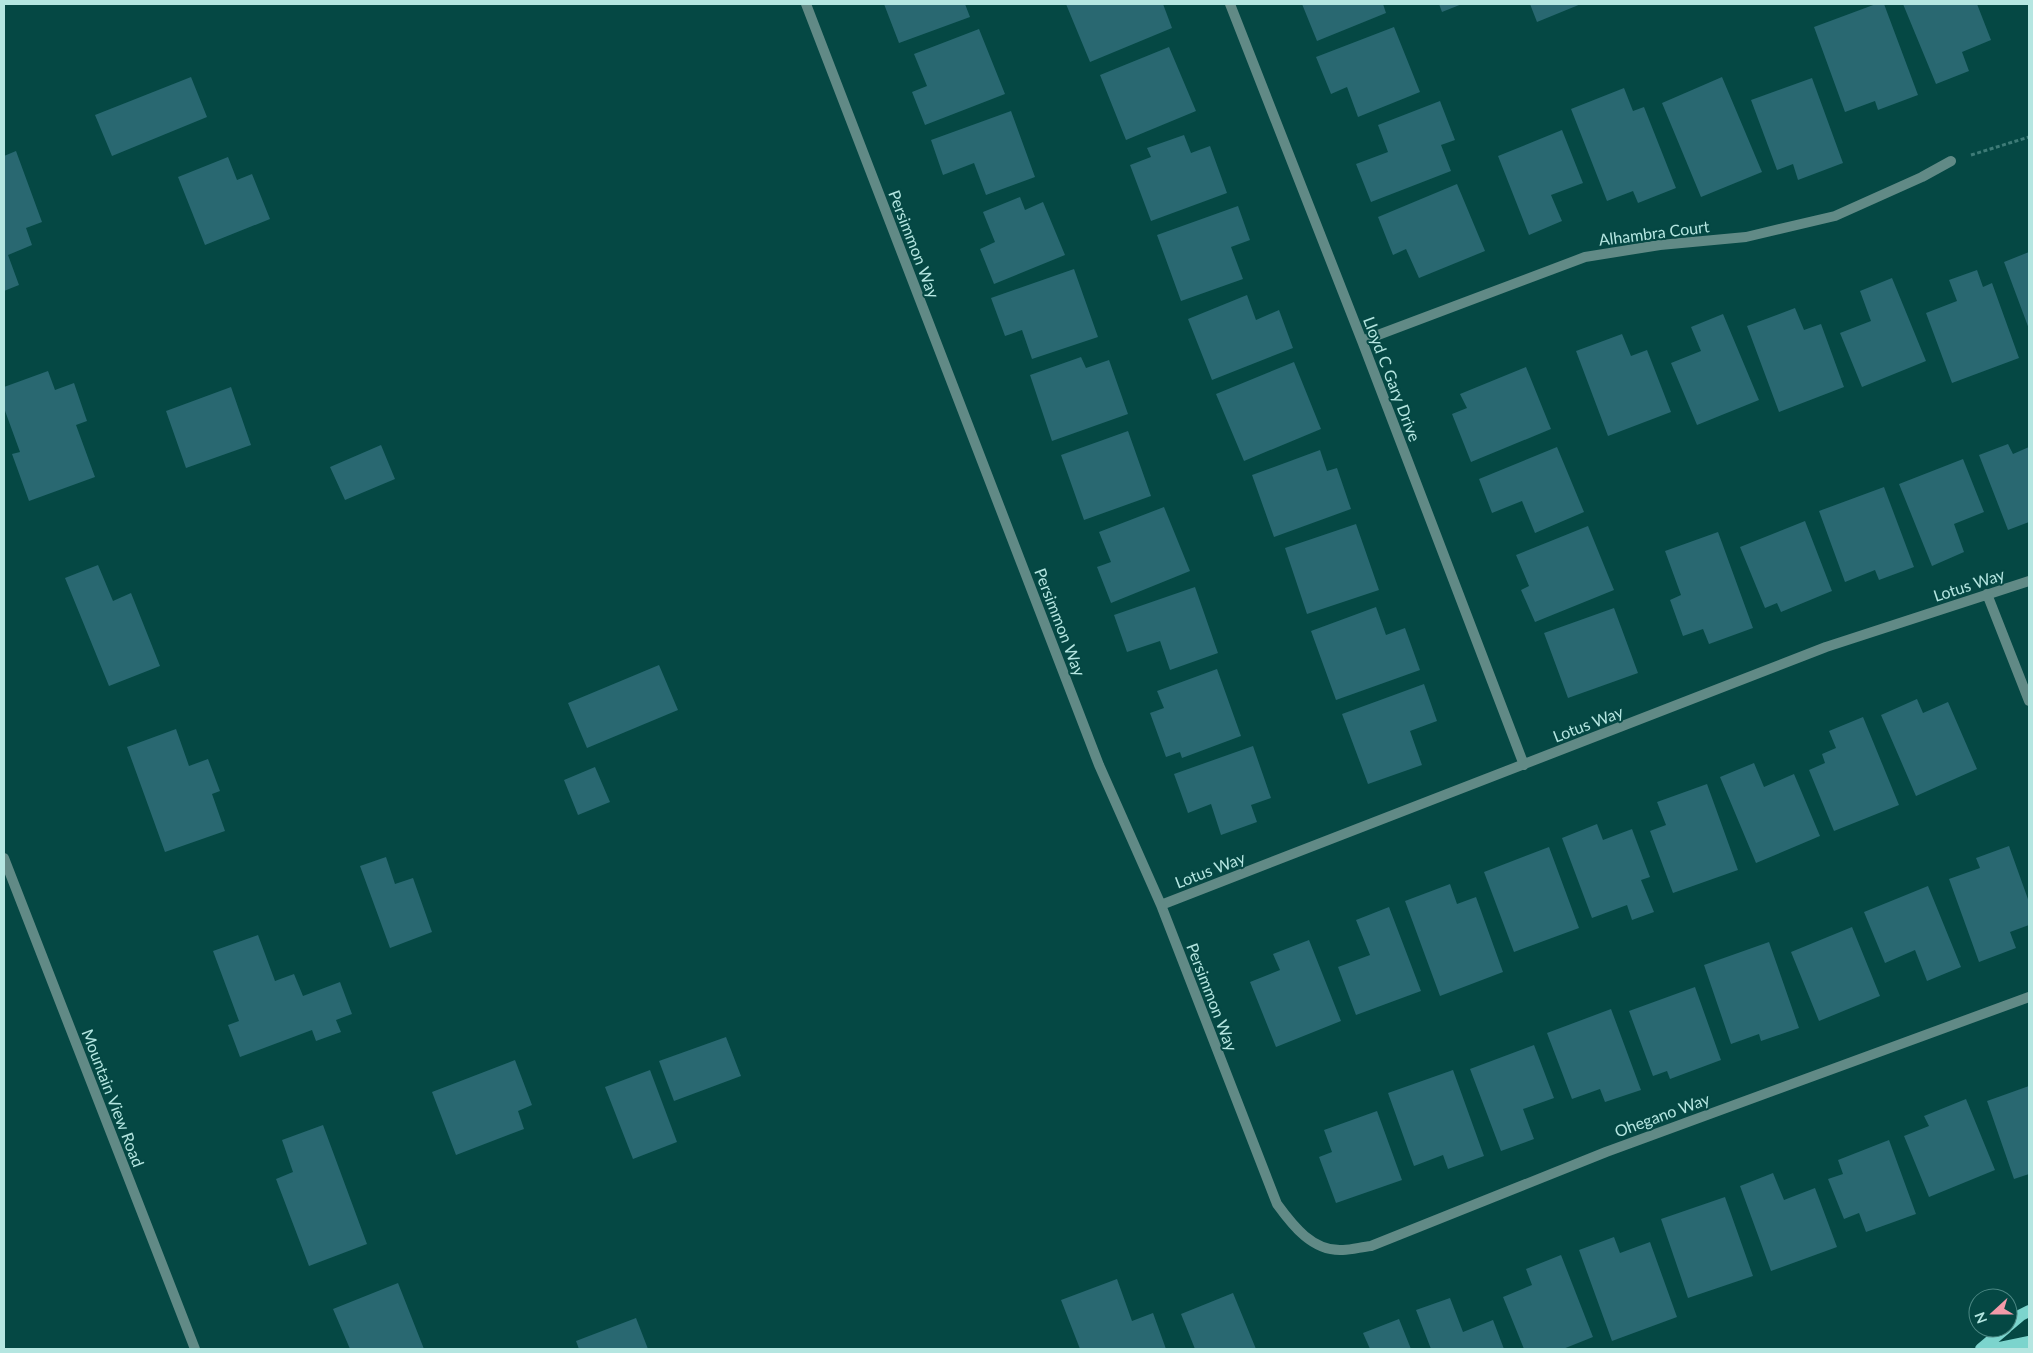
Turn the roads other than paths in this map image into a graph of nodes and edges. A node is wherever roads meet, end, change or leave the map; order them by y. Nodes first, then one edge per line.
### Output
1 (806, 4) edge
2 (1230, 4) edge
3 (1951, 161) road end
4 (1362, 342) junction
5 (2029, 581) edge
6 (1987, 594) junction
7 (2029, 701) edge
8 (1524, 765) junction
9 (4, 858) edge
10 (1161, 905) junction
11 (2029, 997) edge
12 (1307, 1238) joint
13 (2029, 1311) edge
14 (2018, 1318) edge
15 (1994, 1338) edge
16 (2029, 1342) edge
17 (195, 1349) edge
18 (1981, 1349) edge
19 (1995, 1349) edge

1 - 10 street, Persimmon Way
2 - 4 street, Lloyd C Gary Drive
3 - 4 street, Alhambra Court
4 - 8 street, Lloyd C Gary Drive
5 - 6 street, Lotus Way
6 - 7 street
6 - 8 street, Lotus Way
8 - 10 street, Lotus Way
9 - 17 street, Mountain View Road
10 - 12 street, Persimmon Way
11 - 12 street, Ohegano Way
13 - 14 main road
15 - 18 main road
16 - 19 main road

